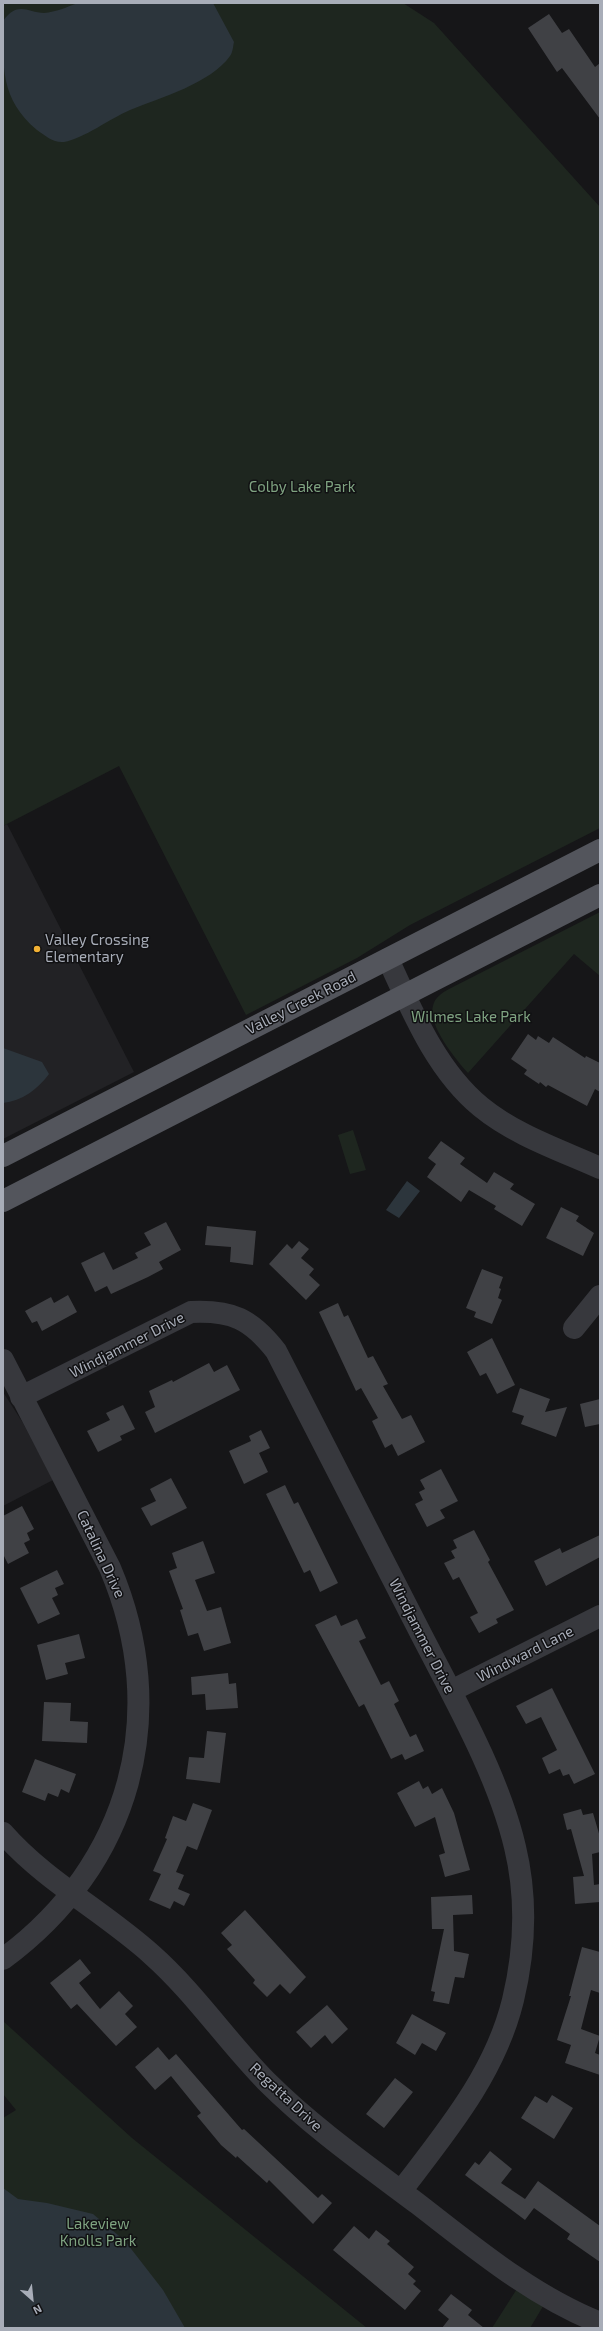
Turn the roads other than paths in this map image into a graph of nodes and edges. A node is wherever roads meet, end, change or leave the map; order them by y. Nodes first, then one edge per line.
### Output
1 (600, 850) edge
2 (600, 895) edge
3 (388, 959) junction
4 (405, 995) junction
5 (3, 1156) edge
6 (600, 1168) edge
7 (3, 1201) edge
8 (600, 1296) edge
9 (574, 1328) dead end
10 (3, 1360) edge
11 (22, 1396) junction
12 (600, 1616) edge
13 (451, 1691) junction
14 (3, 1833) edge
15 (72, 1894) junction
16 (3, 1959) edge
17 (401, 2191) junction
18 (600, 2323) edge

1 - 3 main road, Valley Creek Road
2 - 4 main road
3 - 4 street
3 - 5 main road, Valley Creek Road
4 - 6 street
4 - 7 main road
8 - 9 street
10 - 11 street, Catalina Drive
11 - 13 street, Windjammer Drive
11 - 15 street, Catalina Drive
12 - 13 street, Windward Lane
13 - 17 street, Windjammer Drive
14 - 15 street, Regatta Drive
15 - 16 street, Catalina Drive
15 - 17 street, Regatta Drive
17 - 18 street, Regatta Drive

